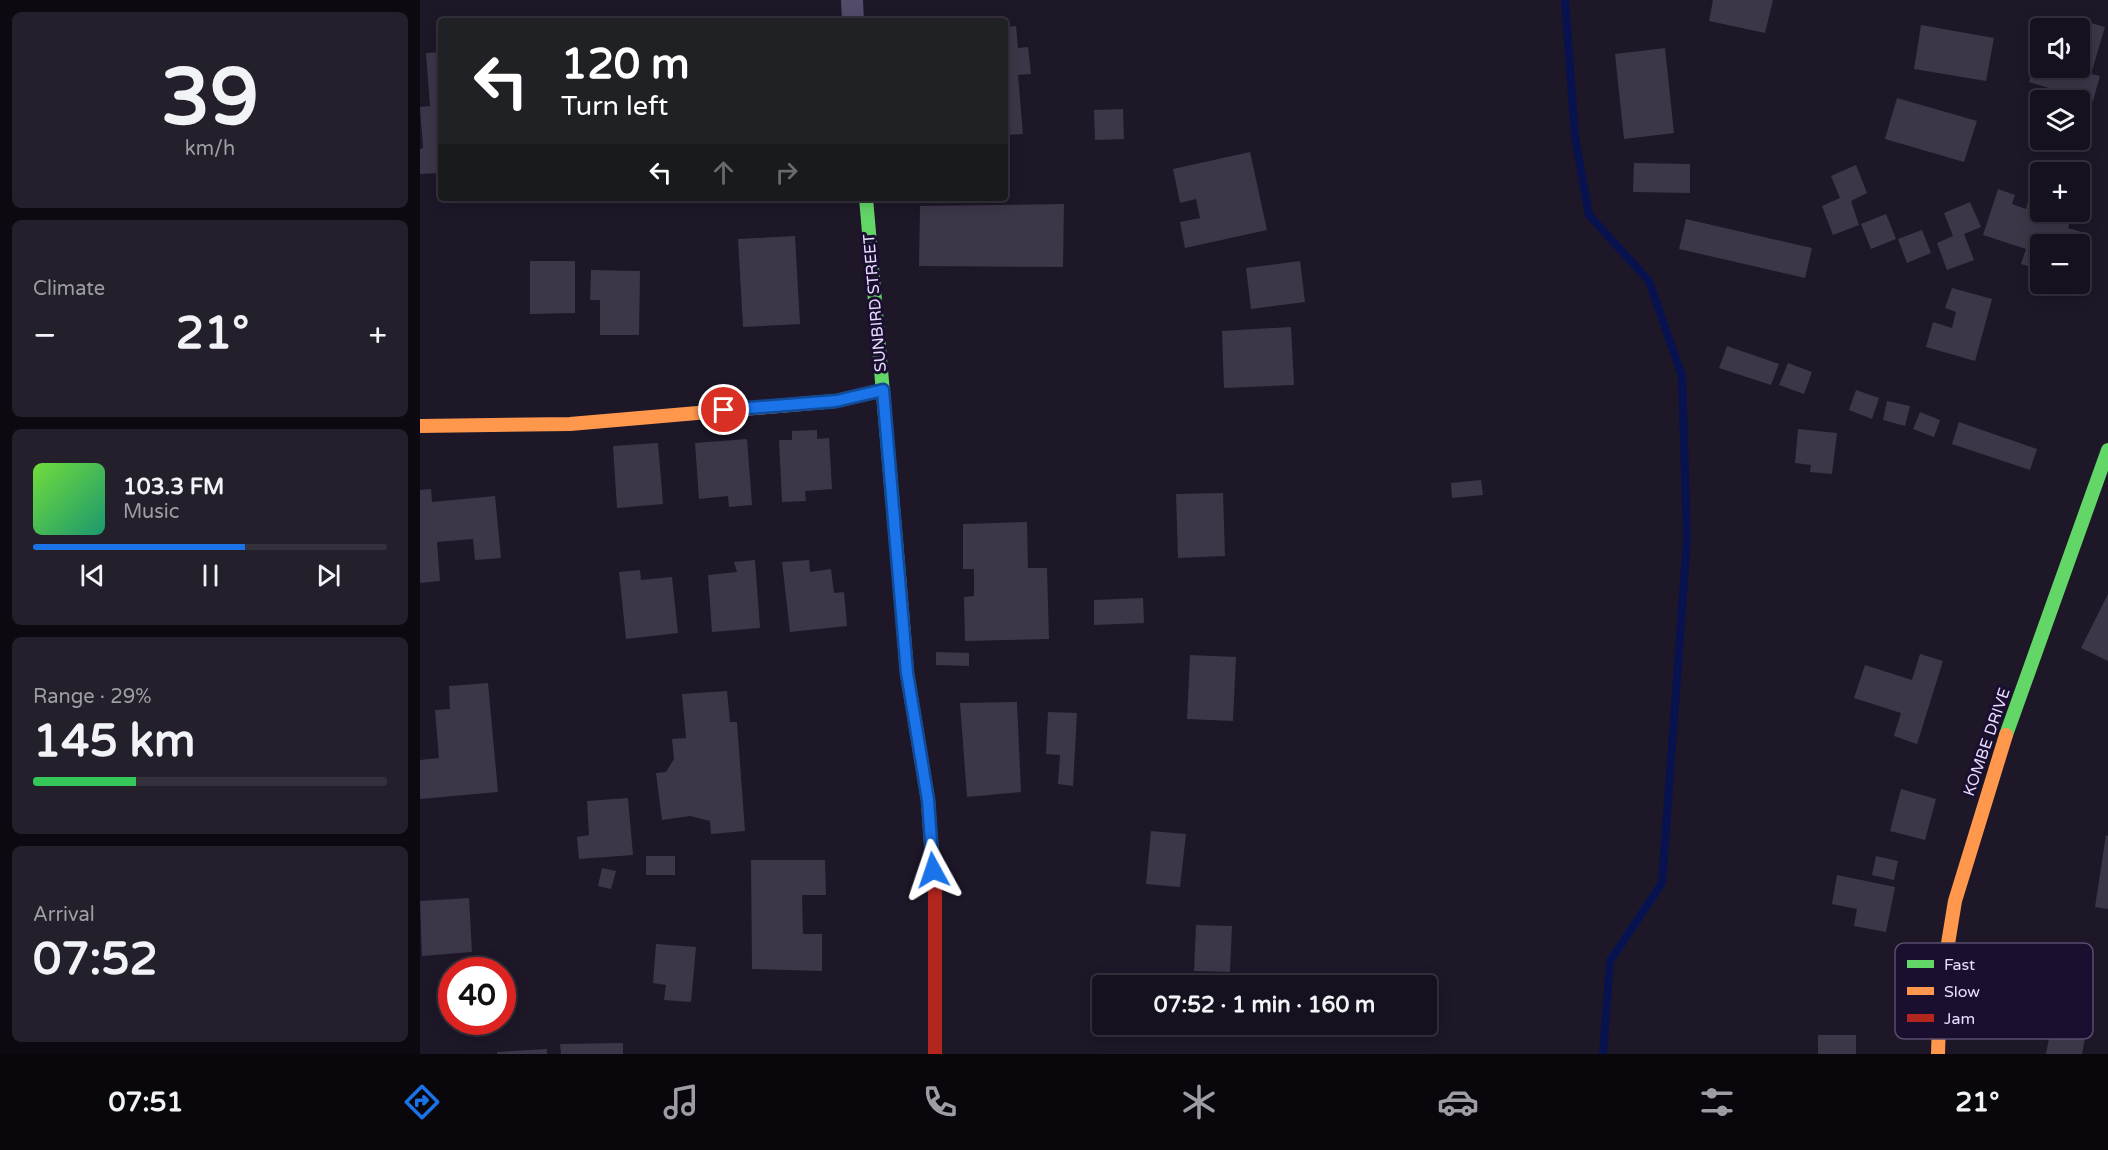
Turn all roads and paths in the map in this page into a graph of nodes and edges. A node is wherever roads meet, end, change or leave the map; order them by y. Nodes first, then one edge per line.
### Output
1 (852, 0) edge
2 (853, 18) edge
3 (866, 201) edge
4 (883, 390) junction
5 (420, 426) edge
6 (2108, 450) edge
7 (1948, 943) edge
8 (1938, 1039) edge
9 (936, 1054) edge
10 (1938, 1054) edge

1 - 2 street
3 - 4 street, SUNBIRD STREET
4 - 5 street
4 - 9 street, SUNBIRD STREET
6 - 7 street, KOMBE DRIVE
8 - 10 street, KOMBE DRIVE

